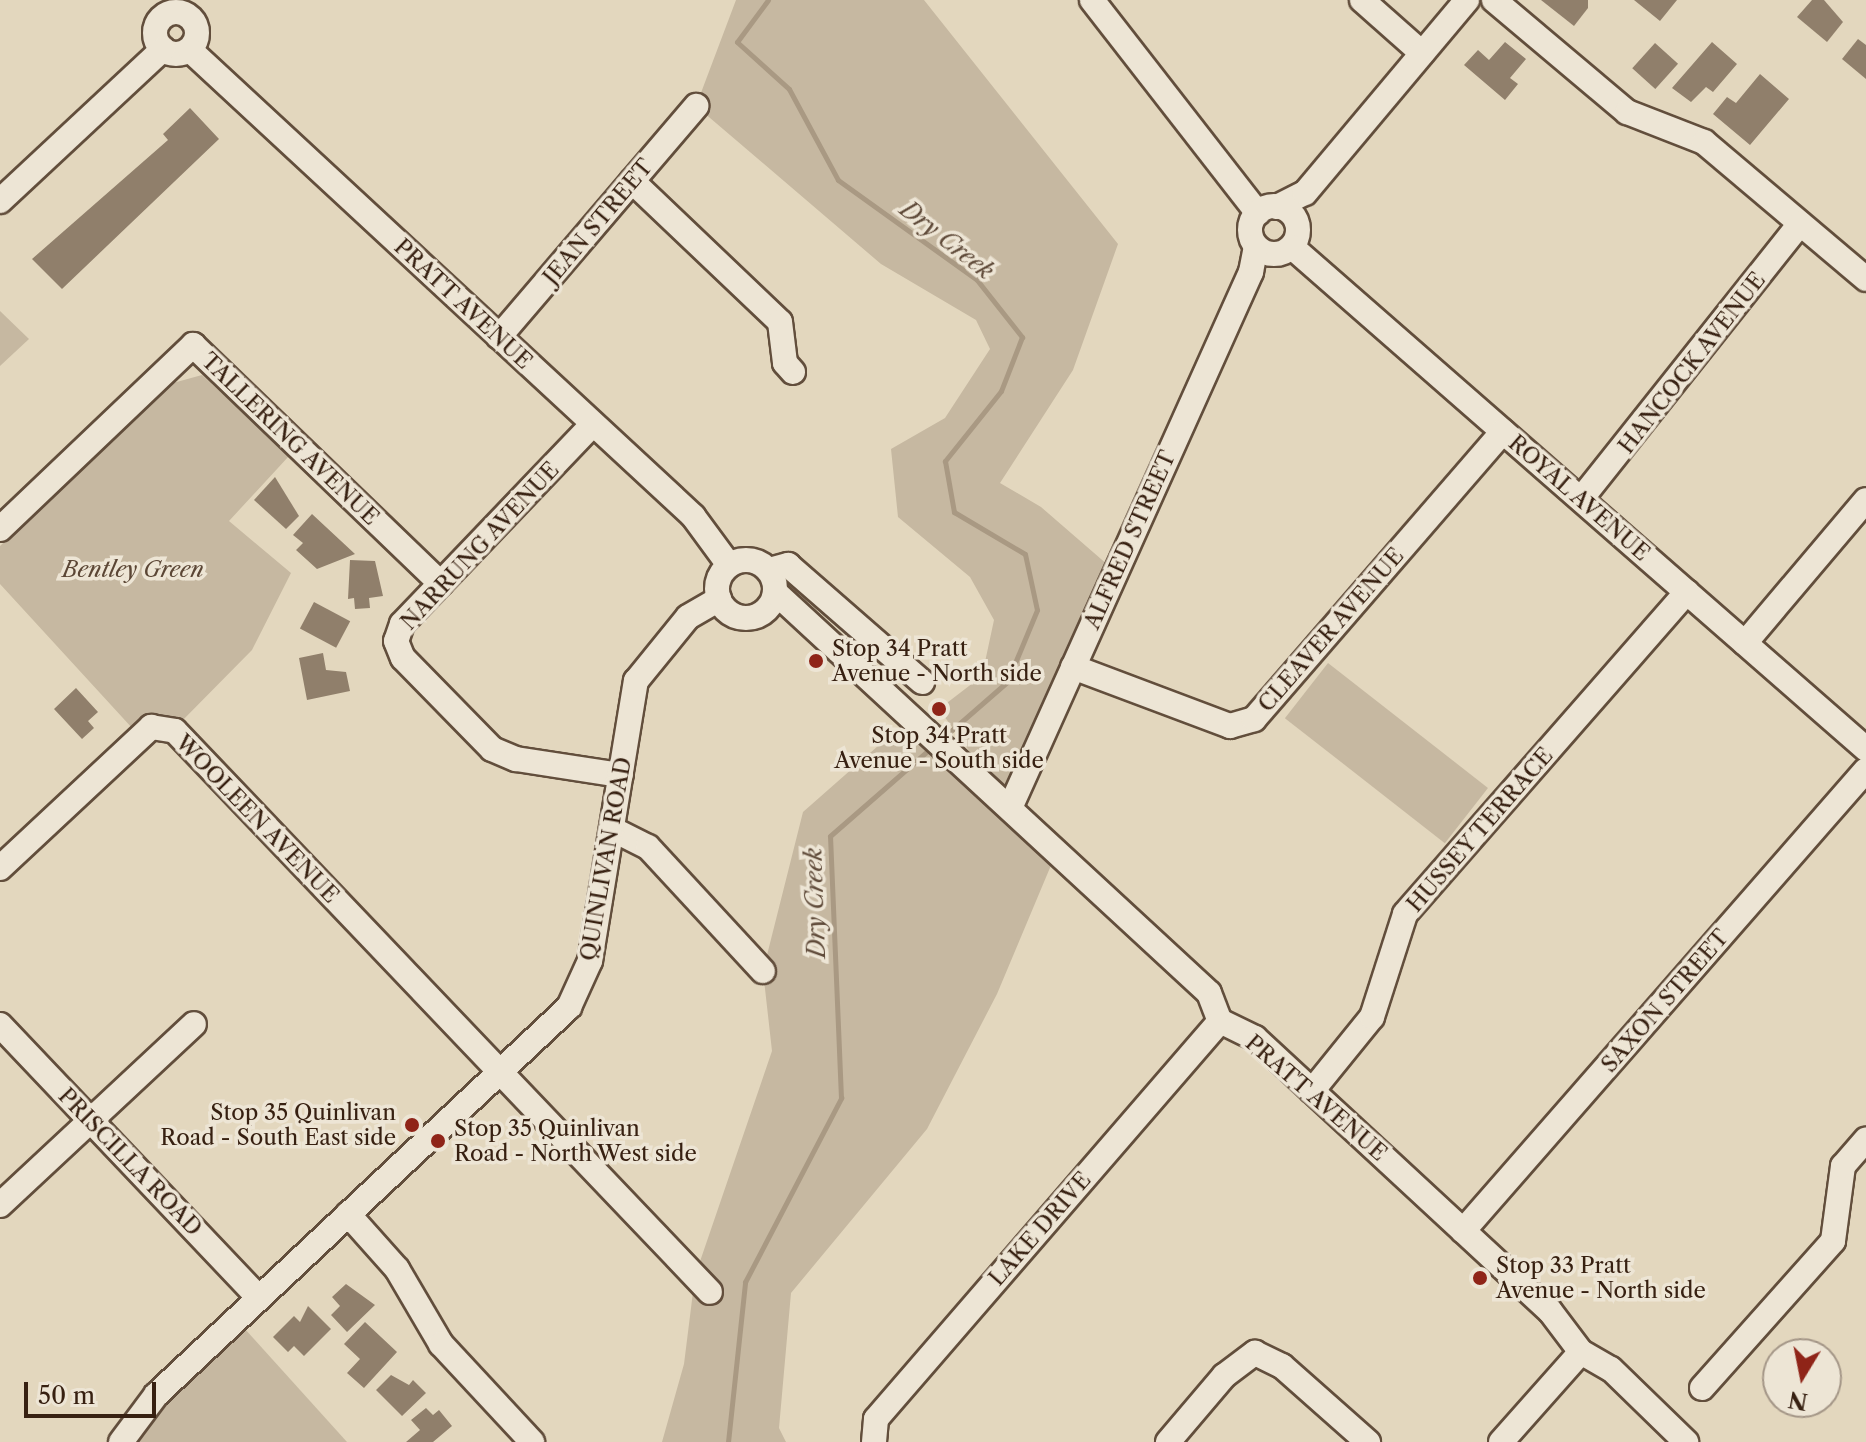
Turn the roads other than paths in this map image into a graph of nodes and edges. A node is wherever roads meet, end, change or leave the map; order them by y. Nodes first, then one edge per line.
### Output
1 (1092, 0) edge
2 (1362, 0) edge
3 (1467, 0) edge
4 (1494, 0) edge
5 (195, 8) edge
6 (153, 9) edge
7 (163, 49) junction
8 (190, 50) junction
9 (1422, 53) junction
10 (696, 106) dead end
11 (632, 181) junction
12 (1305, 193) junction
13 (0, 200) edge
14 (1268, 210) junction
15 (1800, 224) junction
16 (1280, 243) junction
17 (1866, 279) edge
18 (499, 337) junction
19 (793, 372) dead end
20 (592, 425) junction
21 (1503, 432) junction
22 (1581, 499) junction
23 (1866, 500) edge
24 (0, 529) edge
25 (729, 565) junction
26 (441, 584) junction
27 (771, 591) junction
28 (1687, 592) junction
29 (719, 599) junction
30 (1745, 643) junction
31 (1073, 667) junction
32 (922, 682) dead end
33 (1866, 749) edge
34 (1866, 770) edge
35 (621, 775) junction
36 (1010, 808) junction
37 (612, 829) junction
38 (0, 868) edge
39 (763, 971) dead end
40 (1220, 1021) junction
41 (194, 1024) dead end
42 (0, 1025) edge
43 (501, 1070) junction
44 (1312, 1091) junction
45 (90, 1120) junction
46 (1866, 1140) edge
47 (0, 1205) edge
48 (348, 1214) junction
49 (1463, 1231) junction
50 (710, 1292) dead end
51 (259, 1298) junction
52 (1581, 1352) junction
53 (1702, 1388) dead end
54 (121, 1442) edge
55 (532, 1442) edge
56 (874, 1442) edge
57 (1168, 1442) edge
58 (1368, 1442) edge
59 (1501, 1442) edge
60 (1686, 1442) edge

1 - 14 street
2 - 9 street
3 - 9 street
4 - 15 street
5 - 6 street
5 - 8 street
6 - 7 street
7 - 8 street
7 - 13 street
8 - 18 street, PRATT AVENUE
9 - 12 street
10 - 11 street, JEAN STREET
11 - 18 street, JEAN STREET
11 - 19 street
12 - 14 street
12 - 16 street
14 - 16 street, ROYAL AVENUE
14 - 16 street
15 - 17 street
15 - 22 street, HANCOCK AVENUE
16 - 21 street, ROYAL AVENUE
16 - 31 street, ALFRED STREET
18 - 20 street, PRATT AVENUE
20 - 25 street, PRATT AVENUE
20 - 26 street, NARRUNG AVENUE
21 - 22 street, ROYAL AVENUE
21 - 31 street, CLEAVER AVENUE
22 - 28 street, ROYAL AVENUE
23 - 30 street
24 - 26 street, TALLERING AVENUE
25 - 27 street
25 - 29 street
26 - 35 street, NARRUNG AVENUE
27 - 29 street
27 - 32 street
27 - 36 street
28 - 30 street, ROYAL AVENUE
28 - 44 street, HUSSEY TERRACE
29 - 35 street, QUINLIVAN ROAD
30 - 33 street, ROYAL AVENUE
31 - 36 street, ALFRED STREET
34 - 49 street, SAXON STREET
35 - 37 street, QUINLIVAN ROAD
36 - 40 street
37 - 39 street
37 - 43 street, QUINLIVAN ROAD
38 - 43 street, WOOLEEN AVENUE
40 - 44 street, PRATT AVENUE
40 - 56 street, LAKE DRIVE
41 - 45 street
42 - 45 street, PRISCILLA ROAD
43 - 48 street, QUINLIVAN ROAD
43 - 50 street
44 - 49 street, PRATT AVENUE
45 - 47 street
45 - 51 street, PRISCILLA ROAD
46 - 53 street
48 - 51 street, QUINLIVAN ROAD
48 - 55 street
49 - 52 street, PRATT AVENUE
51 - 54 street, QUINLIVAN ROAD
52 - 59 street
52 - 60 street, PRATT AVENUE
57 - 58 street

